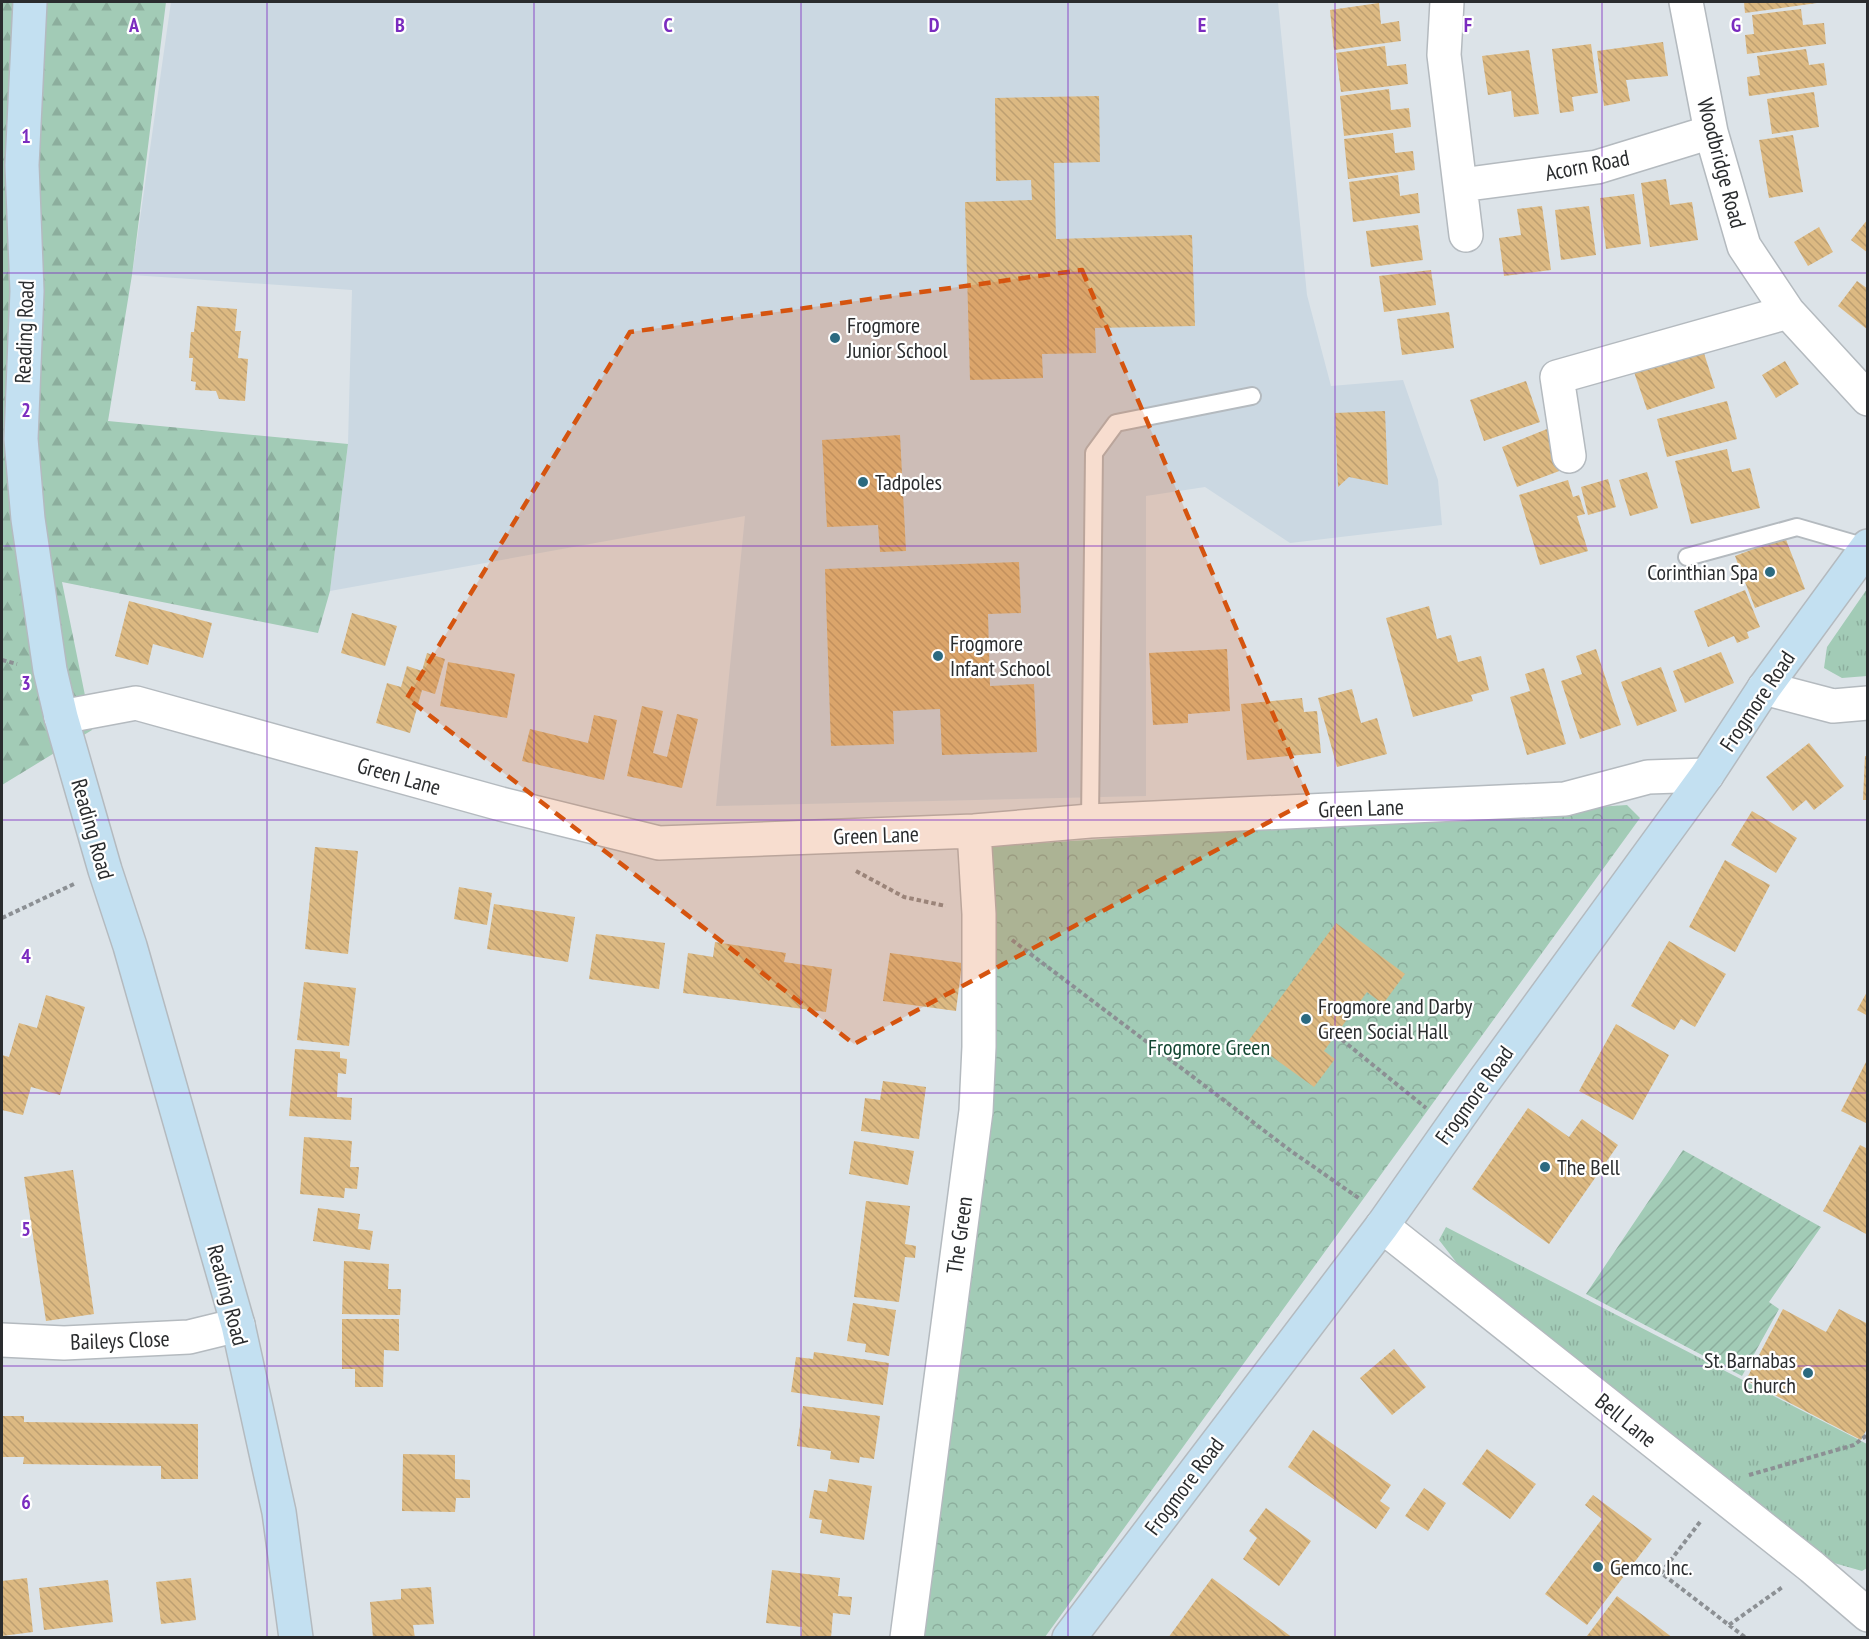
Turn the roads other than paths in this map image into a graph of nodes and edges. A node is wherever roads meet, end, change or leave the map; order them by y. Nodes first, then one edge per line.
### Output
1 (30, 2) edge
2 (1447, 2) edge
3 (1686, 2) edge
4 (1711, 132) junction
5 (1461, 185) junction
6 (1466, 235) dead end
7 (1788, 312) junction
8 (1252, 396) dead end
9 (1868, 399) edge
10 (1569, 456) dead end
11 (1867, 547) edge
12 (1687, 557) dead end
13 (1764, 688) junction
14 (1868, 703) edge
15 (61, 717) junction
16 (1707, 775) junction
17 (1090, 821) junction
18 (974, 831) junction
19 (1385, 1222) junction
20 (238, 1325) junction
21 (2, 1340) edge
22 (1868, 1615) edge
23 (296, 1638) edge
24 (907, 1638) edge
25 (1070, 1638) edge

1 - 15 main road, Reading Road
2 - 5 street
3 - 4 street, Woodbridge Road
4 - 5 street, Acorn Road
4 - 7 street, Woodbridge Road
5 - 6 street
7 - 9 street, Woodbridge Road
7 - 10 street
8 - 17 lane
11 - 12 lane
11 - 13 main road, Frogmore Road
13 - 14 street
13 - 16 main road, Frogmore Road
15 - 18 street, Green Lane
15 - 20 main road, Reading Road
16 - 17 street, Green Lane
16 - 19 main road, Frogmore Road
17 - 18 street, Green Lane
18 - 24 street, The Green
19 - 22 street, Bell Lane
19 - 25 main road, Frogmore Road
20 - 21 street, Baileys Close
20 - 23 main road, Reading Road

